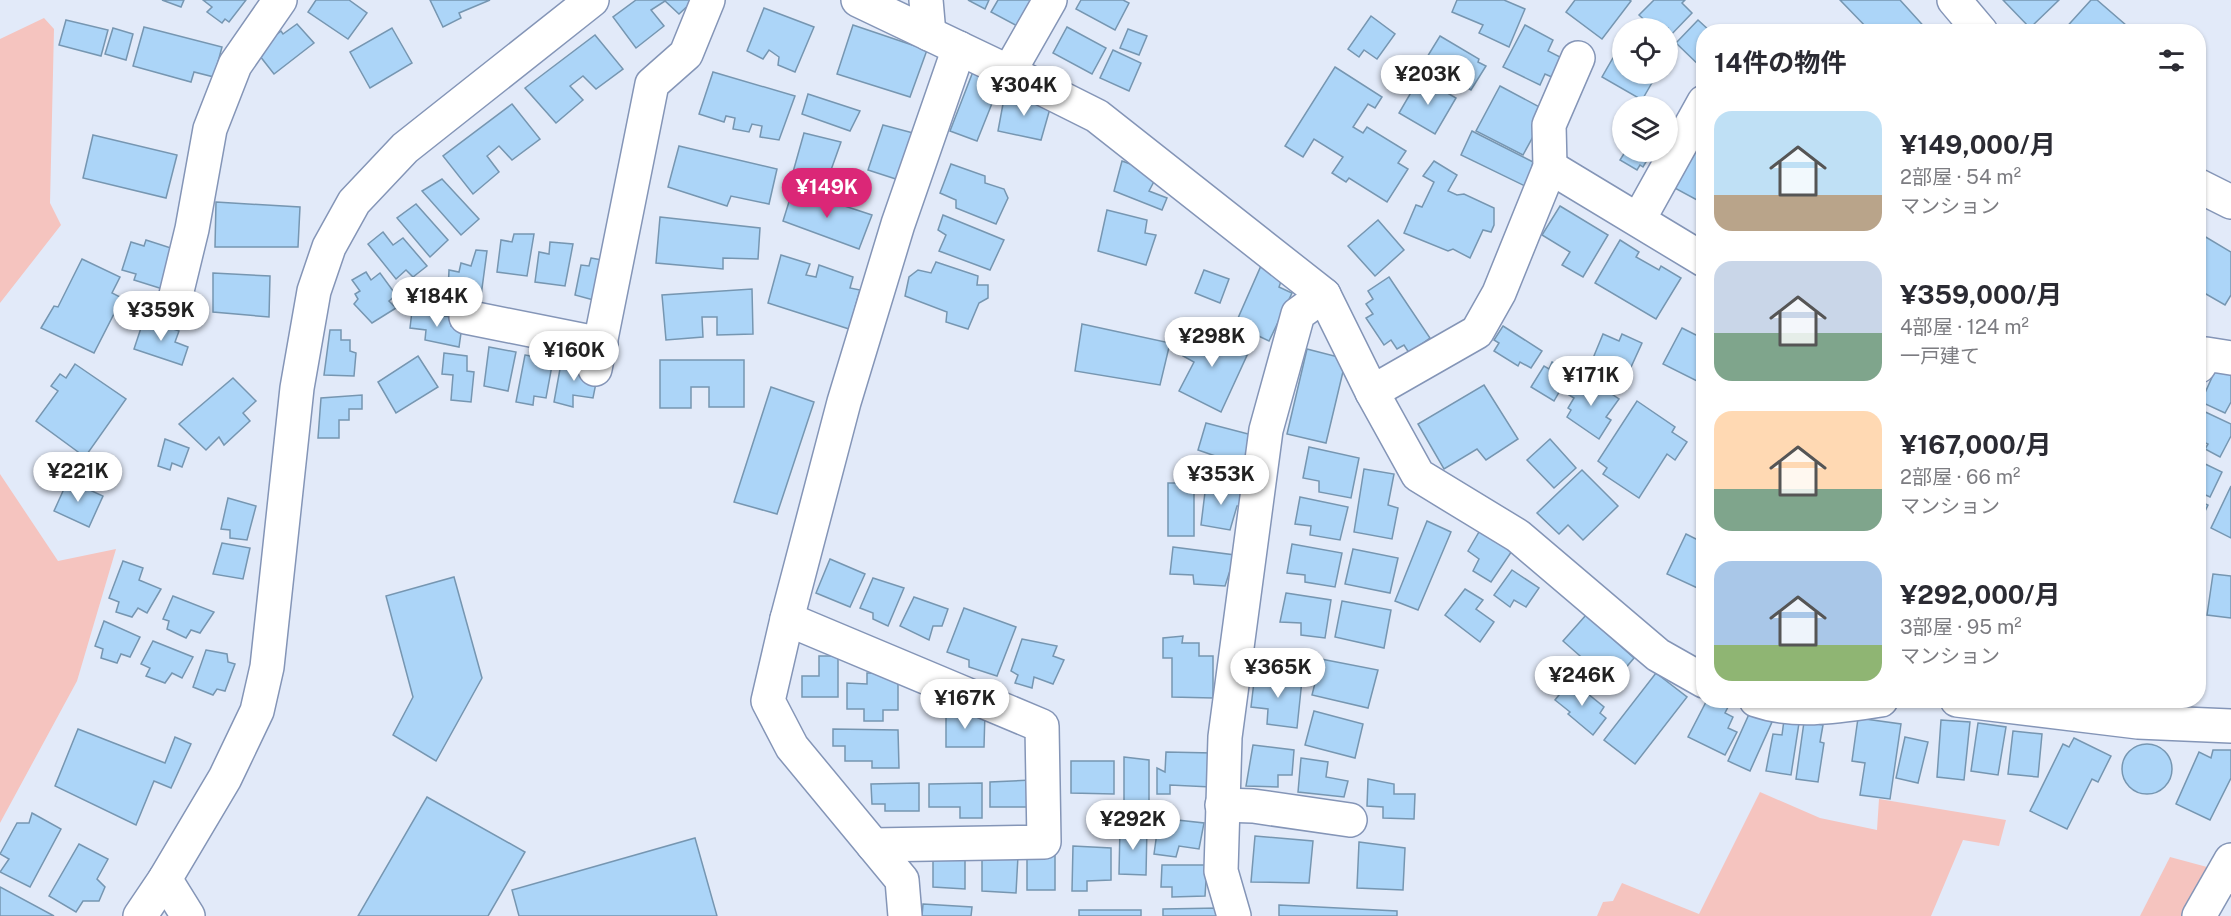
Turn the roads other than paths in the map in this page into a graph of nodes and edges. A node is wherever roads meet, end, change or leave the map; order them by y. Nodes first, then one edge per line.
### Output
1 (280, 0) edge
2 (592, 0) edge
3 (708, 0) edge
4 (858, 0) edge
5 (926, 0) edge
6 (1050, 0) edge
7 (1954, 0) edge
8 (1974, 24) edge
9 (929, 34) junction
10 (959, 48) junction
11 (1578, 58) dead end
12 (1009, 72) junction
13 (1696, 116) edge
14 (1550, 167) junction
15 (2206, 190) edge
16 (2231, 202) edge
17 (1639, 219) junction
18 (1696, 255) edge
19 (1324, 295) junction
20 (175, 299) dead end
21 (466, 316) dead end
22 (1372, 392) junction
23 (787, 619) junction
24 (1696, 676) edge
25 (2045, 708) edge
26 (2231, 726) edge
27 (1222, 806) junction
28 (1350, 820) dead end
29 (873, 845) junction
30 (2230, 864) edge
31 (165, 879) junction
32 (140, 916) edge
33 (188, 916) edge
34 (905, 916) edge
35 (1234, 916) edge
36 (2199, 916) edge

1 - 20 street
2 - 31 street
3 - 21 street
4 - 9 street
5 - 9 street
6 - 12 street
7 - 8 street
9 - 10 street
10 - 12 street
10 - 23 street
11 - 14 street
12 - 19 street
13 - 17 street
14 - 17 street
14 - 22 street
15 - 16 street
17 - 18 street
19 - 22 street
19 - 27 street
22 - 24 street
23 - 29 street
23 - 29 street
25 - 26 street
27 - 28 street
27 - 35 street
29 - 34 street
30 - 36 street
31 - 32 street
31 - 33 street

